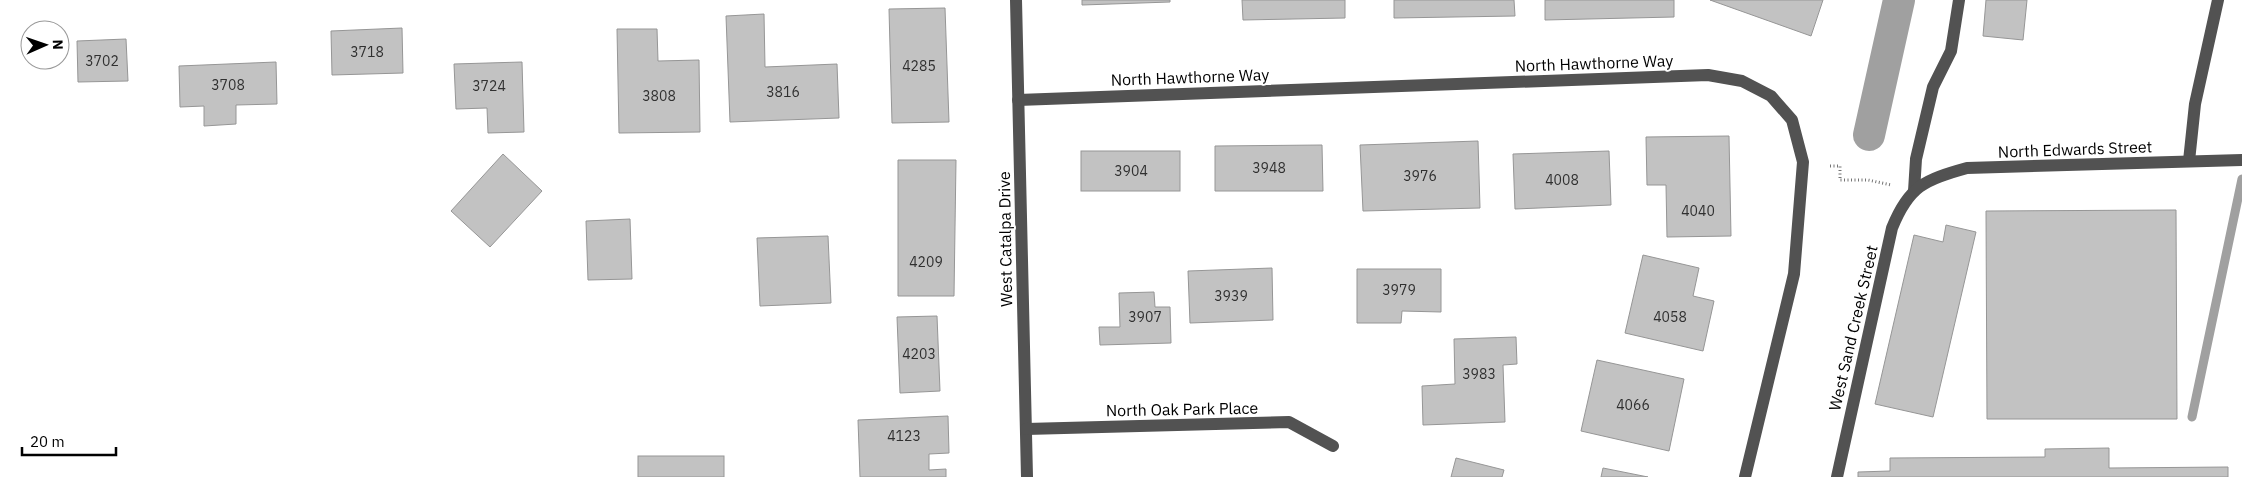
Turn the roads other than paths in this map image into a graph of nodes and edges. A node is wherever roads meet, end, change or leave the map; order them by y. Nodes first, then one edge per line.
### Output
1 (1016, 0) edge
2 (1959, 0) edge
3 (2218, 0) edge
4 (1018, 100) junction
5 (2242, 160) edge
6 (2190, 161) junction
7 (1914, 190) junction
8 (1026, 429) junction
9 (1334, 446) dead end
10 (1027, 477) edge
11 (1745, 477) edge
12 (1836, 477) edge

1 - 4 street, West Catalpa Drive
2 - 7 street
3 - 6 street
4 - 8 street, West Catalpa Drive
4 - 11 street, North Hawthorne Way
5 - 6 street, North Edwards Street
6 - 7 street, North Edwards Street
7 - 12 street, West Sand Creek Street
8 - 9 street, North Oak Park Place
8 - 10 street, West Catalpa Drive

